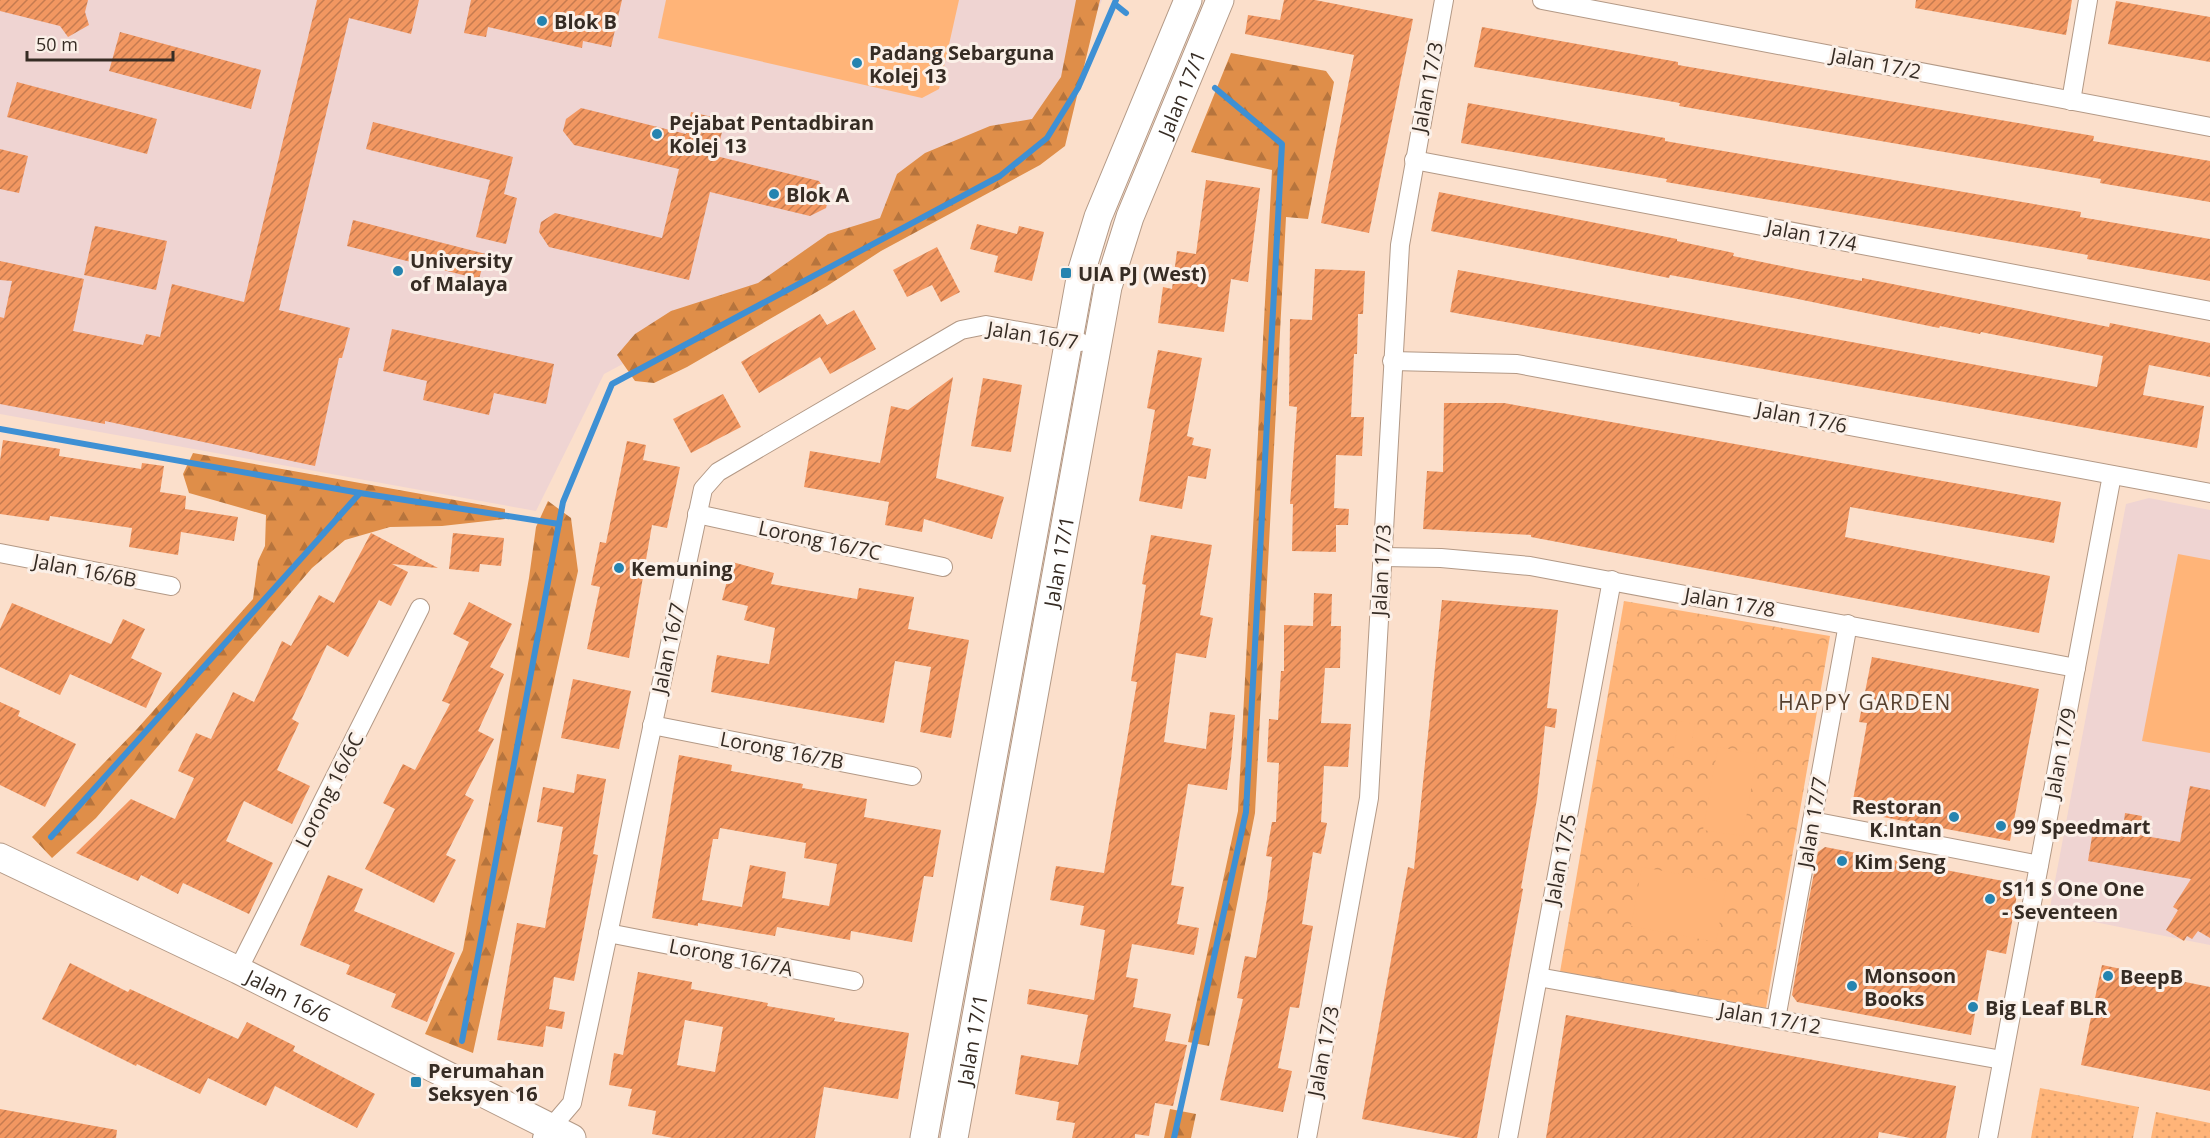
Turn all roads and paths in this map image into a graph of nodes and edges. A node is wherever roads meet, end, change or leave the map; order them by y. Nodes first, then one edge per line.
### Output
1 (1188, 0) edge
2 (1220, 0) edge
3 (1444, 0) edge
4 (1542, 0) edge
5 (2088, 0) edge
6 (2071, 101) junction
7 (2210, 127) edge
8 (1413, 160) junction
9 (2210, 311) edge
10 (1067, 339) junction
11 (1097, 345) junction
12 (1392, 361) junction
13 (2112, 475) junction
14 (2210, 493) edge
15 (697, 514) junction
16 (0, 553) edge
17 (1383, 557) junction
18 (943, 567) dead end
19 (1612, 580) junction
20 (171, 586) dead end
21 (420, 608) dead end
22 (1848, 624) junction
23 (2076, 668) junction
24 (652, 725) junction
25 (912, 776) dead end
26 (1812, 820) junction
27 (0, 857) edge
28 (2039, 865) junction
29 (608, 933) junction
30 (238, 970) junction
31 (1538, 977) junction
32 (854, 981) dead end
33 (1776, 1019) junction
34 (2002, 1060) junction
35 (555, 1134) edge
36 (924, 1138) edge
37 (954, 1138) edge
38 (1307, 1138) edge
39 (1508, 1138) edge
40 (1988, 1138) edge

1 - 10 street, Jalan 17/1
2 - 11 street, Jalan 17/1
3 - 8 street, Jalan 17/3
4 - 6 street, Jalan 17/2
5 - 6 street
6 - 7 street, Jalan 17/2
8 - 9 street, Jalan 17/4
8 - 12 street, Jalan 17/3
10 - 11 street, Jalan 16/7
10 - 15 street, Jalan 16/7
10 - 36 street, Jalan 17/1
11 - 37 street, Jalan 17/1
12 - 13 street, Jalan 17/6
12 - 17 street, Jalan 17/3
13 - 14 street, Jalan 17/6
13 - 23 street, Jalan 17/9
15 - 18 street, Lorong 16/7C
15 - 24 street, Jalan 16/7
16 - 20 street, Jalan 16/6B
17 - 19 street, Jalan 17/8
17 - 38 street, Jalan 17/3
19 - 22 street, Jalan 17/8
19 - 31 street, Jalan 17/5
21 - 30 street, Lorong 16/6C
22 - 23 street, Jalan 17/8
22 - 26 street, Jalan 17/7
23 - 28 street, Jalan 17/9
24 - 25 street, Lorong 16/7B
24 - 29 street, Jalan 16/7
26 - 28 street
26 - 33 street, Jalan 17/7
27 - 30 street, Jalan 16/6
28 - 34 street, Jalan 17/9
29 - 32 street, Lorong 16/7A
29 - 35 street, Jalan 16/7
30 - 35 street, Jalan 16/6
31 - 33 street, Jalan 17/12
31 - 39 street, Jalan 17/5
33 - 34 street, Jalan 17/12
34 - 40 street, Jalan 17/9

